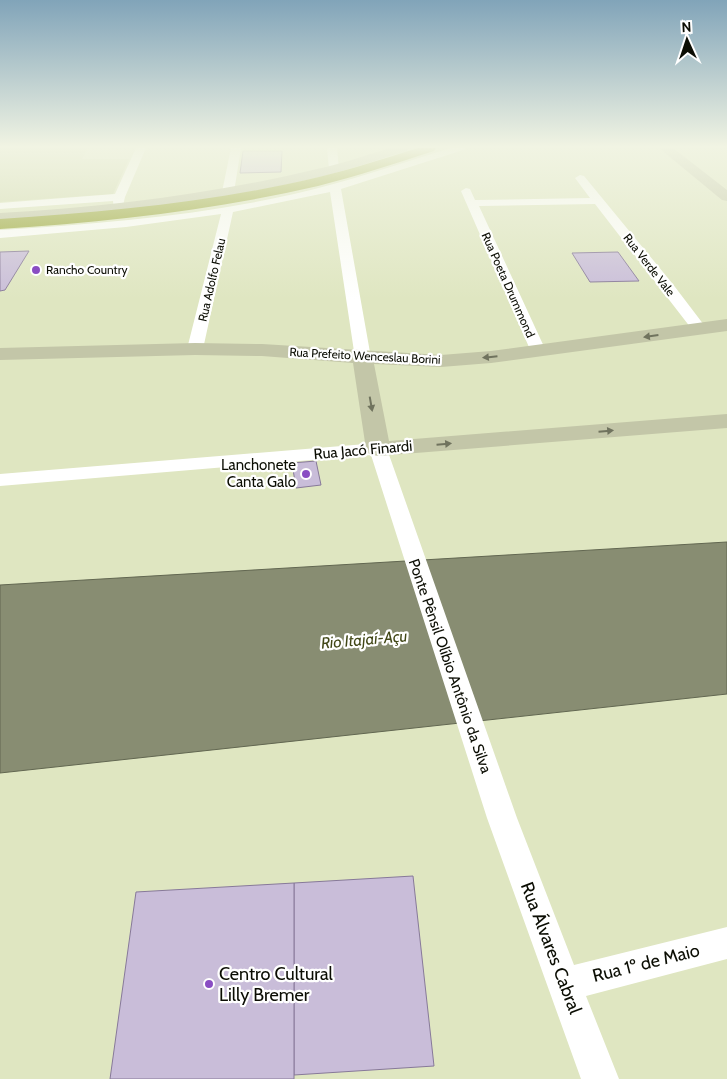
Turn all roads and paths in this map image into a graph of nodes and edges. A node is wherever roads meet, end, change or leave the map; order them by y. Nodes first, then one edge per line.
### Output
1 (120, 198) edge
2 (158, 198) edge
3 (234, 198) edge
4 (285, 198) edge
5 (337, 198) edge
6 (469, 198) edge
7 (597, 198) edge
8 (599, 201) junction
9 (118, 202) junction
10 (471, 203) junction
11 (0, 206) edge
12 (228, 210) junction
13 (0, 218) edge
14 (0, 224) edge
15 (0, 234) edge
16 (727, 325) edge
17 (699, 329) junction
18 (196, 350) junction
19 (538, 351) junction
20 (0, 354) edge
21 (363, 358) junction
22 (727, 421) edge
23 (378, 449) junction
24 (0, 480) edge
25 (502, 818) joint
26 (727, 943) edge
27 (565, 984) junction
28 (600, 1079) edge

1 - 9 street
2 - 9 street
3 - 14 highway
4 - 12 street
5 - 21 street
6 - 10 street, Rua Poeta Drummond
7 - 8 street, Rua Verde Vale
8 - 10 street
8 - 17 street, Rua Verde Vale
9 - 11 street
9 - 13 street
10 - 19 street, Rua Poeta Drummond
12 - 15 street
12 - 18 street, Rua Adolfo Felau
16 - 17 street, Rua Prefeito Wenceslau Borini
17 -> 19 street, Rua Prefeito Wenceslau Borini
18 - 20 street, Rua Prefeito Wenceslau Borini
18 - 21 street, Rua Prefeito Wenceslau Borini
19 -> 21 street, Rua Prefeito Wenceslau Borini
21 -> 23 street
23 -> 22 street, Rua Jacó Finardi
23 - 24 street, Rua Jacó Finardi
23 - 25 street, Ponte Pênsil Olíbio Antônio da Silva
25 - 27 street, Rua Álvares Cabral
26 - 27 street, Rua 1º de Maio
27 - 28 street, Rua Álvares Cabral

